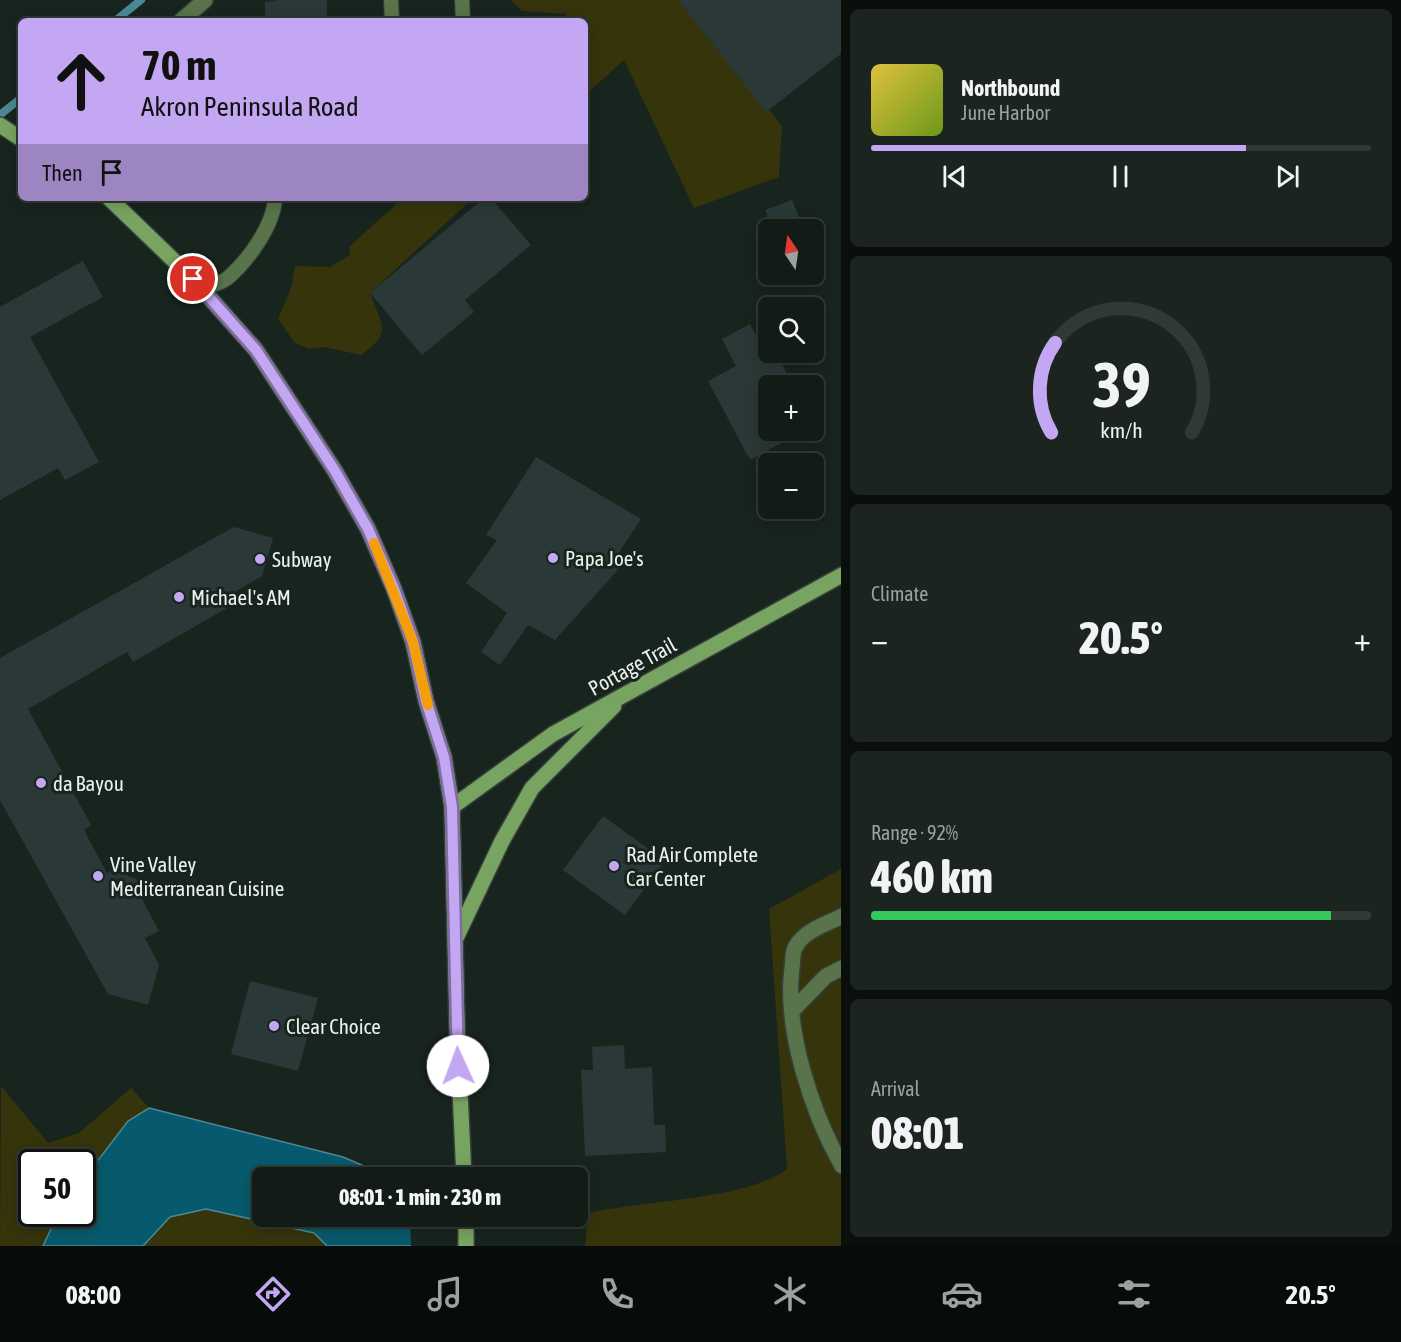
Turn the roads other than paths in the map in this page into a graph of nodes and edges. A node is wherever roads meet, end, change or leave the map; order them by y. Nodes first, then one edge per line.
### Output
1 (205, 0) edge
2 (391, 0) edge
3 (462, 0) edge
4 (184, 18) edge
5 (392, 18) edge
6 (463, 18) edge
7 (0, 125) edge
8 (18, 137) edge
9 (113, 201) edge
10 (275, 201) edge
11 (203, 289) junction
12 (841, 576) edge
13 (628, 692) junction
14 (452, 807) junction
15 (839, 922) edge
16 (454, 941) junction
17 (841, 968) edge
18 (794, 1009) junction
19 (841, 1164) edge
20 (464, 1167) edge
21 (466, 1227) edge
22 (466, 1246) edge

1 - 4 street
2 - 5 lane
3 - 6 lane
7 - 8 main road
9 - 11 main road
10 - 11 lane
11 - 14 main road
12 - 13 main road, Portage Trail
13 - 14 main road, Portage Trail
13 - 16 main road
14 - 16 main road
15 - 18 street
16 - 20 main road
17 - 18 street
18 - 19 street
21 - 22 main road

